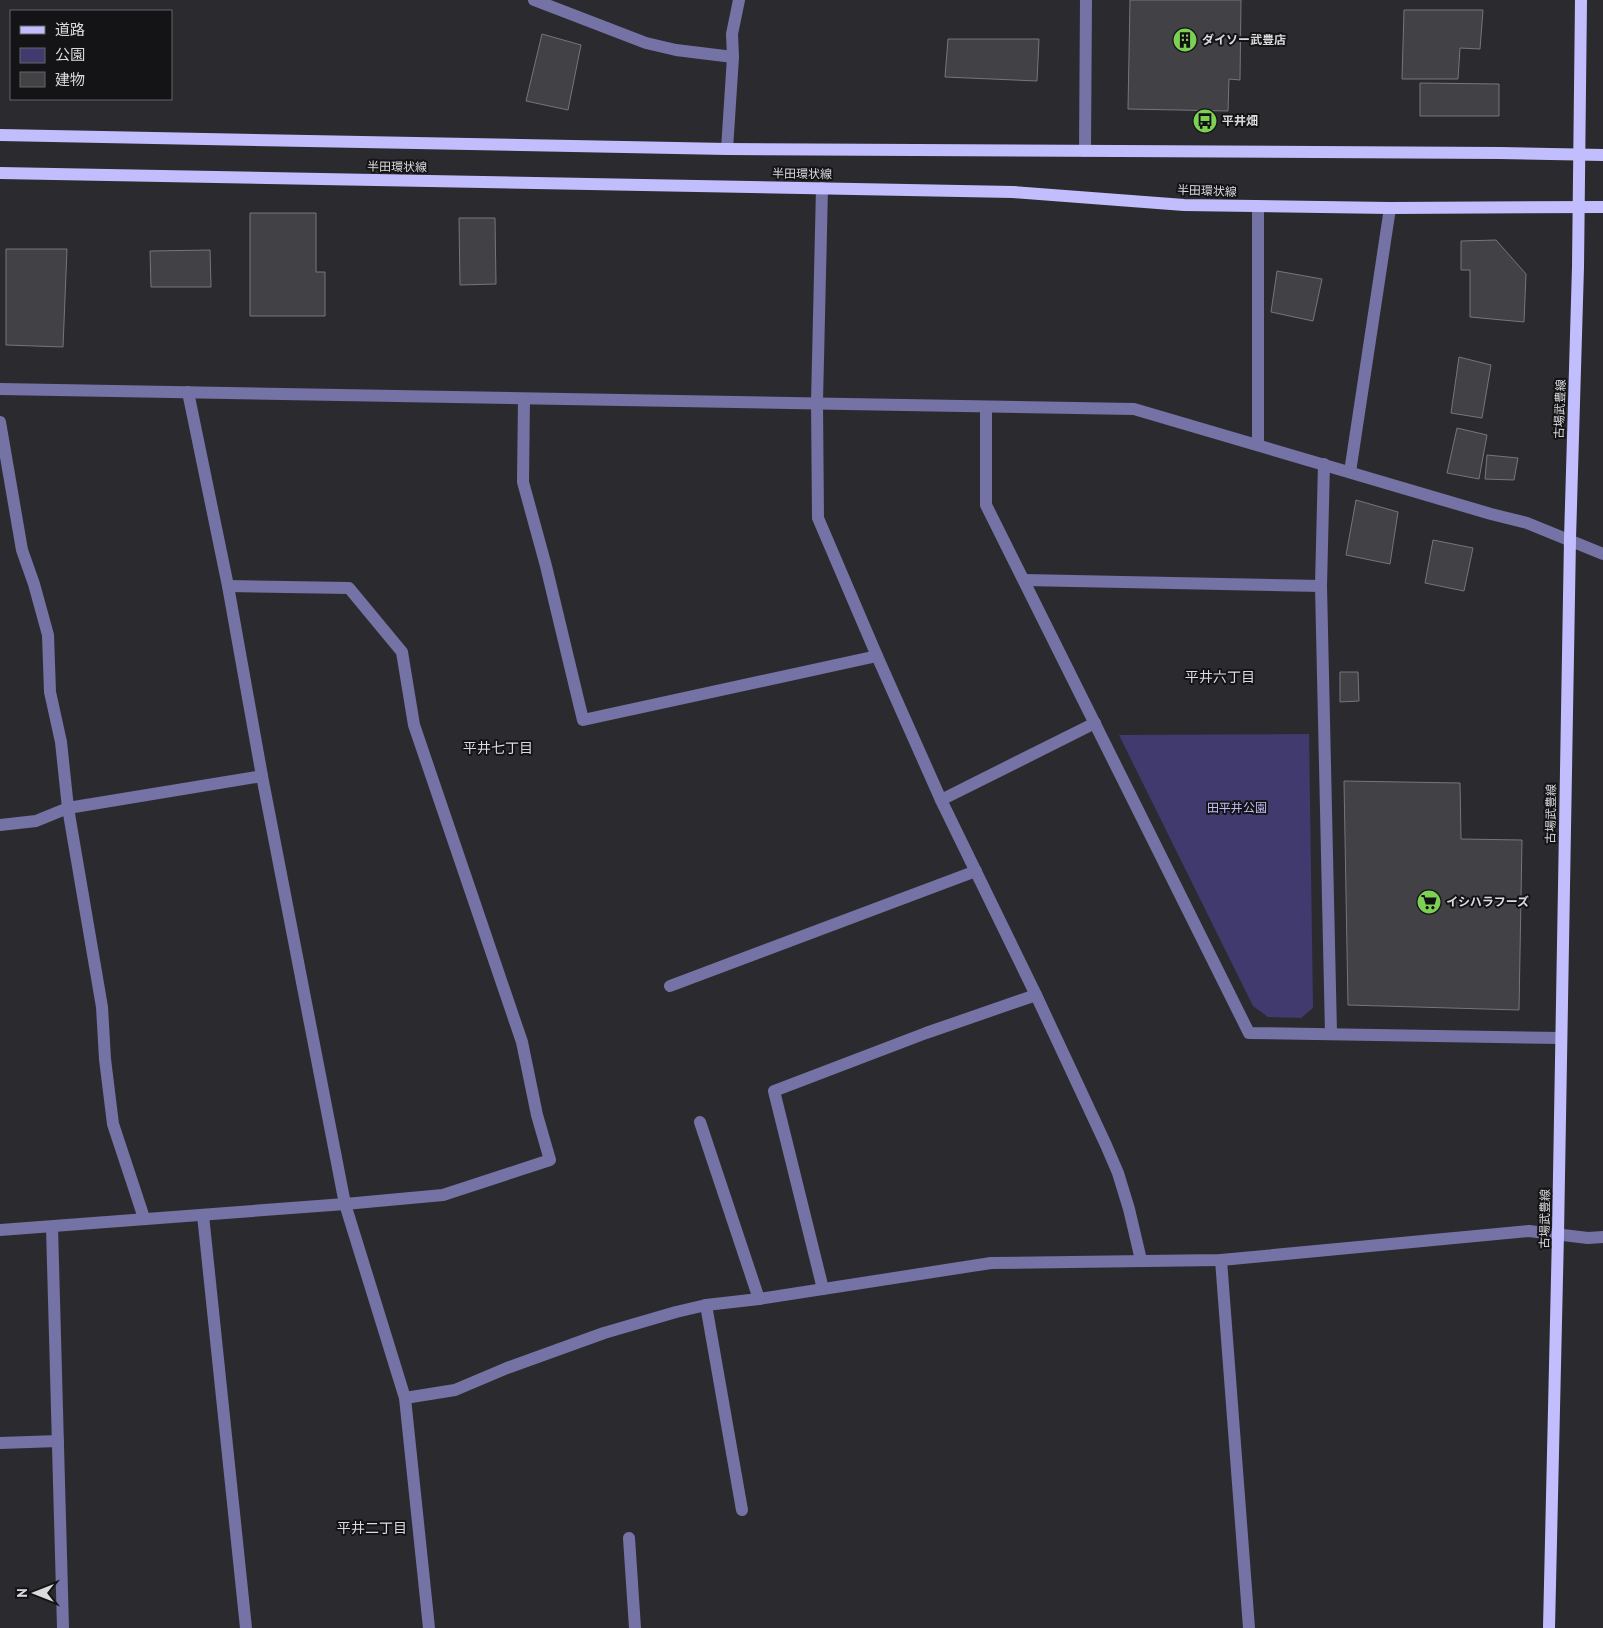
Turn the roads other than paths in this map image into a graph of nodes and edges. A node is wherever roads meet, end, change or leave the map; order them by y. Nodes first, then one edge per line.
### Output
1 (534, 0) edge
2 (739, 0) edge
3 (1086, 0) edge
4 (1581, 0) edge
5 (733, 58) junction
6 (0, 135) edge
7 (727, 149) junction
8 (1084, 151) junction
9 (1579, 155) junction
10 (1603, 155) edge
11 (0, 173) edge
12 (822, 188) junction
13 (1258, 206) junction
14 (1578, 207) junction
15 (1603, 207) edge
16 (1390, 208) junction
17 (0, 389) edge
18 (188, 392) junction
19 (524, 399) junction
20 (818, 402) junction
21 (986, 407) junction
22 (0, 422) edge
23 (1258, 444) junction
24 (1324, 464) junction
25 (1350, 472) junction
26 (1570, 540) junction
27 (1603, 554) edge
28 (1024, 580) junction
29 (228, 586) junction
30 (1321, 586) junction
31 (877, 656) junction
32 (1095, 723) junction
33 (262, 776) junction
34 (941, 800) junction
35 (68, 808) junction
36 (0, 825) edge
37 (976, 871) junction
38 (670, 986) dead end
39 (1036, 996) junction
40 (1331, 1033) junction
41 (1560, 1038) junction
42 (700, 1122) dead end
43 (345, 1204) junction
44 (203, 1215) junction
45 (144, 1218) junction
46 (52, 1227) junction
47 (0, 1230) edge
48 (1558, 1234) junction
49 (1603, 1237) edge
50 (1141, 1260) junction
51 (1221, 1260) junction
52 (823, 1289) junction
53 (759, 1299) junction
54 (706, 1305) junction
55 (406, 1398) junction
56 (58, 1441) junction
57 (0, 1443) edge
58 (742, 1510) dead end
59 (629, 1538) dead end
60 (63, 1628) edge
61 (246, 1628) edge
62 (429, 1628) edge
63 (636, 1628) edge
64 (1249, 1628) edge
65 (1549, 1628) edge

1 - 5 street
2 - 5 street
3 - 8 street
4 - 9 main road, 古場武豊線
5 - 7 street
6 - 7 main road, 半田環状線
7 - 8 main road, 半田環状線
8 - 9 main road, 半田環状線
9 - 10 main road, 半田環状線
9 - 14 main road, 古場武豊線
11 - 12 main road, 半田環状線
12 - 13 main road, 半田環状線
12 - 20 street
13 - 16 main road, 半田環状線
13 - 23 street
14 - 15 main road, 半田環状線
14 - 16 main road, 半田環状線
14 - 26 main road, 古場武豊線
16 - 25 street
17 - 18 street
18 - 19 street
18 - 29 street
19 - 20 street
19 - 31 street
20 - 21 street
20 - 31 street
21 - 23 street
21 - 28 street
22 - 35 street
23 - 24 street
24 - 25 street
24 - 30 street
25 - 26 street
26 - 27 street
26 - 41 main road, 古場武豊線
28 - 30 street
28 - 32 street
29 - 33 street
29 - 43 street
30 - 40 street
31 - 34 street
32 - 34 street
32 - 40 street
33 - 35 street
33 - 43 street
34 - 37 street
35 - 36 street
35 - 45 street
37 - 38 street
37 - 39 street
39 - 50 street
39 - 52 street
40 - 41 street
41 - 48 main road, 古場武豊線
42 - 53 street
43 - 44 street
43 - 55 street
44 - 45 street
44 - 61 street
45 - 46 street
46 - 47 street
46 - 56 street
48 - 49 street
48 - 51 street
48 - 65 main road, 古場武豊線
50 - 51 street
50 - 52 street
51 - 64 street
52 - 53 street
53 - 54 street
54 - 55 street
54 - 58 street
55 - 62 street
56 - 57 street
56 - 60 street
59 - 63 street

